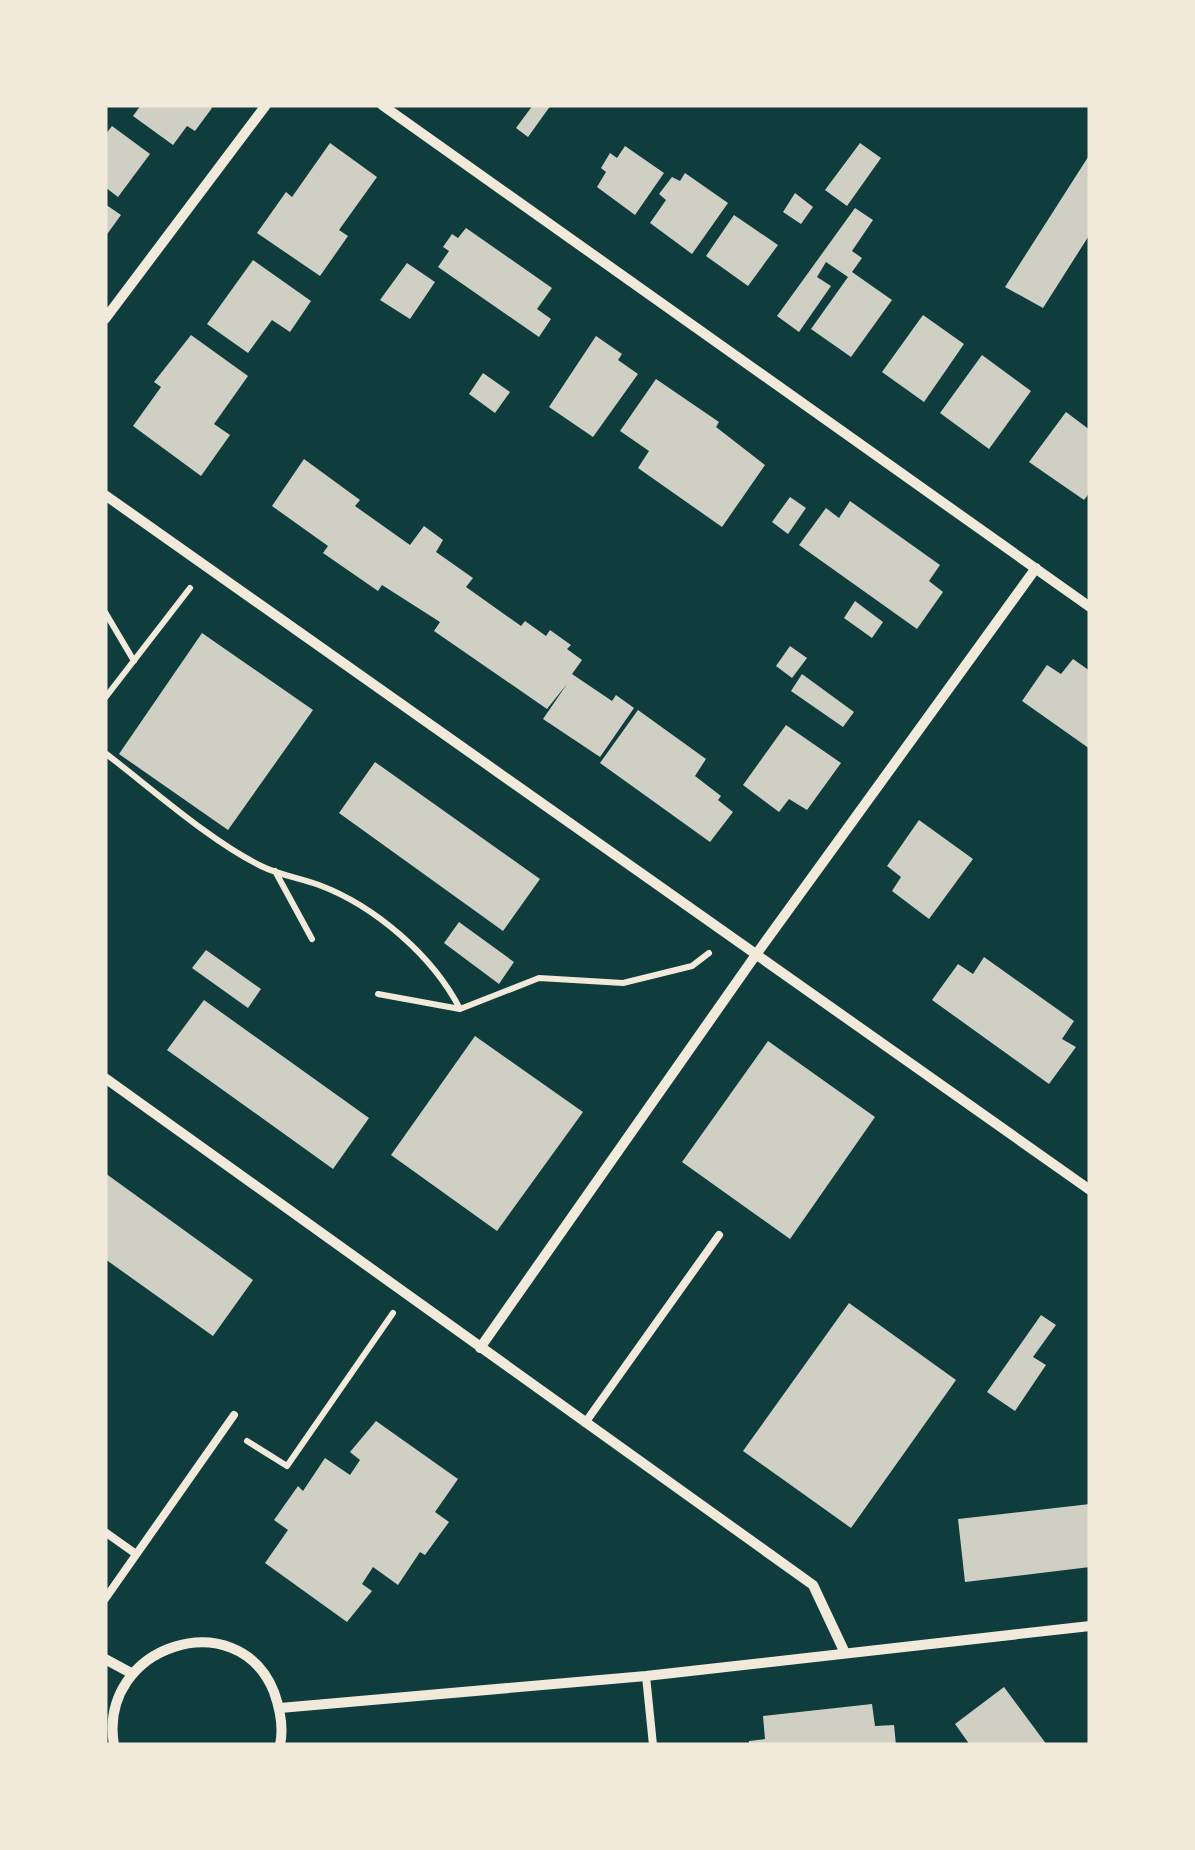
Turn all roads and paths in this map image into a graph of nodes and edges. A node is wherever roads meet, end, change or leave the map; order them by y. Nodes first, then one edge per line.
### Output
1 (266, 105) edge
2 (382, 105) edge
3 (105, 319) edge
4 (105, 496) edge
5 (207, 567) junction
6 (1036, 568) junction
7 (1090, 607) edge
8 (105, 612) edge
9 (134, 661) junction
10 (105, 698) edge
11 (105, 753) edge
12 (275, 871) junction
13 (730, 938) junction
14 (312, 939) dead end
15 (755, 956) junction
16 (378, 994) dead end
17 (460, 1009) junction
18 (105, 1078) edge
19 (1090, 1190) edge
20 (718, 1236) dead end
21 (406, 1294) junction
22 (480, 1348) junction
23 (234, 1416) dead end
24 (585, 1422) junction
25 (224, 1428) junction
26 (105, 1532) edge
27 (136, 1554) junction
28 (105, 1599) edge
29 (1090, 1626) edge
30 (846, 1653) junction
31 (105, 1659) edge
32 (130, 1673) junction
33 (646, 1676) junction
34 (280, 1708) junction
35 (108, 1729) edge
36 (114, 1745) edge
37 (280, 1745) edge
38 (653, 1745) edge

1 - 3 street
2 - 6 street
4 - 5 street
5 - 9 path
5 - 13 street
6 - 7 street
6 - 15 street
8 - 9 path
9 - 10 path
11 - 12 path
12 - 14 path
12 - 17 path
13 - 15 street
13 - 17 path
15 - 19 street
15 - 22 street
16 - 17 path
18 - 21 street
20 - 24 lane
21 - 22 street
21 - 25 path
22 - 24 street
23 - 25 lane
24 - 30 street
25 - 27 lane
26 - 27 lane
27 - 28 lane
29 - 30 street
30 - 33 street
31 - 32 street
32 - 34 street
32 - 35 street
33 - 34 street
33 - 38 lane
34 - 37 street
35 - 36 street

